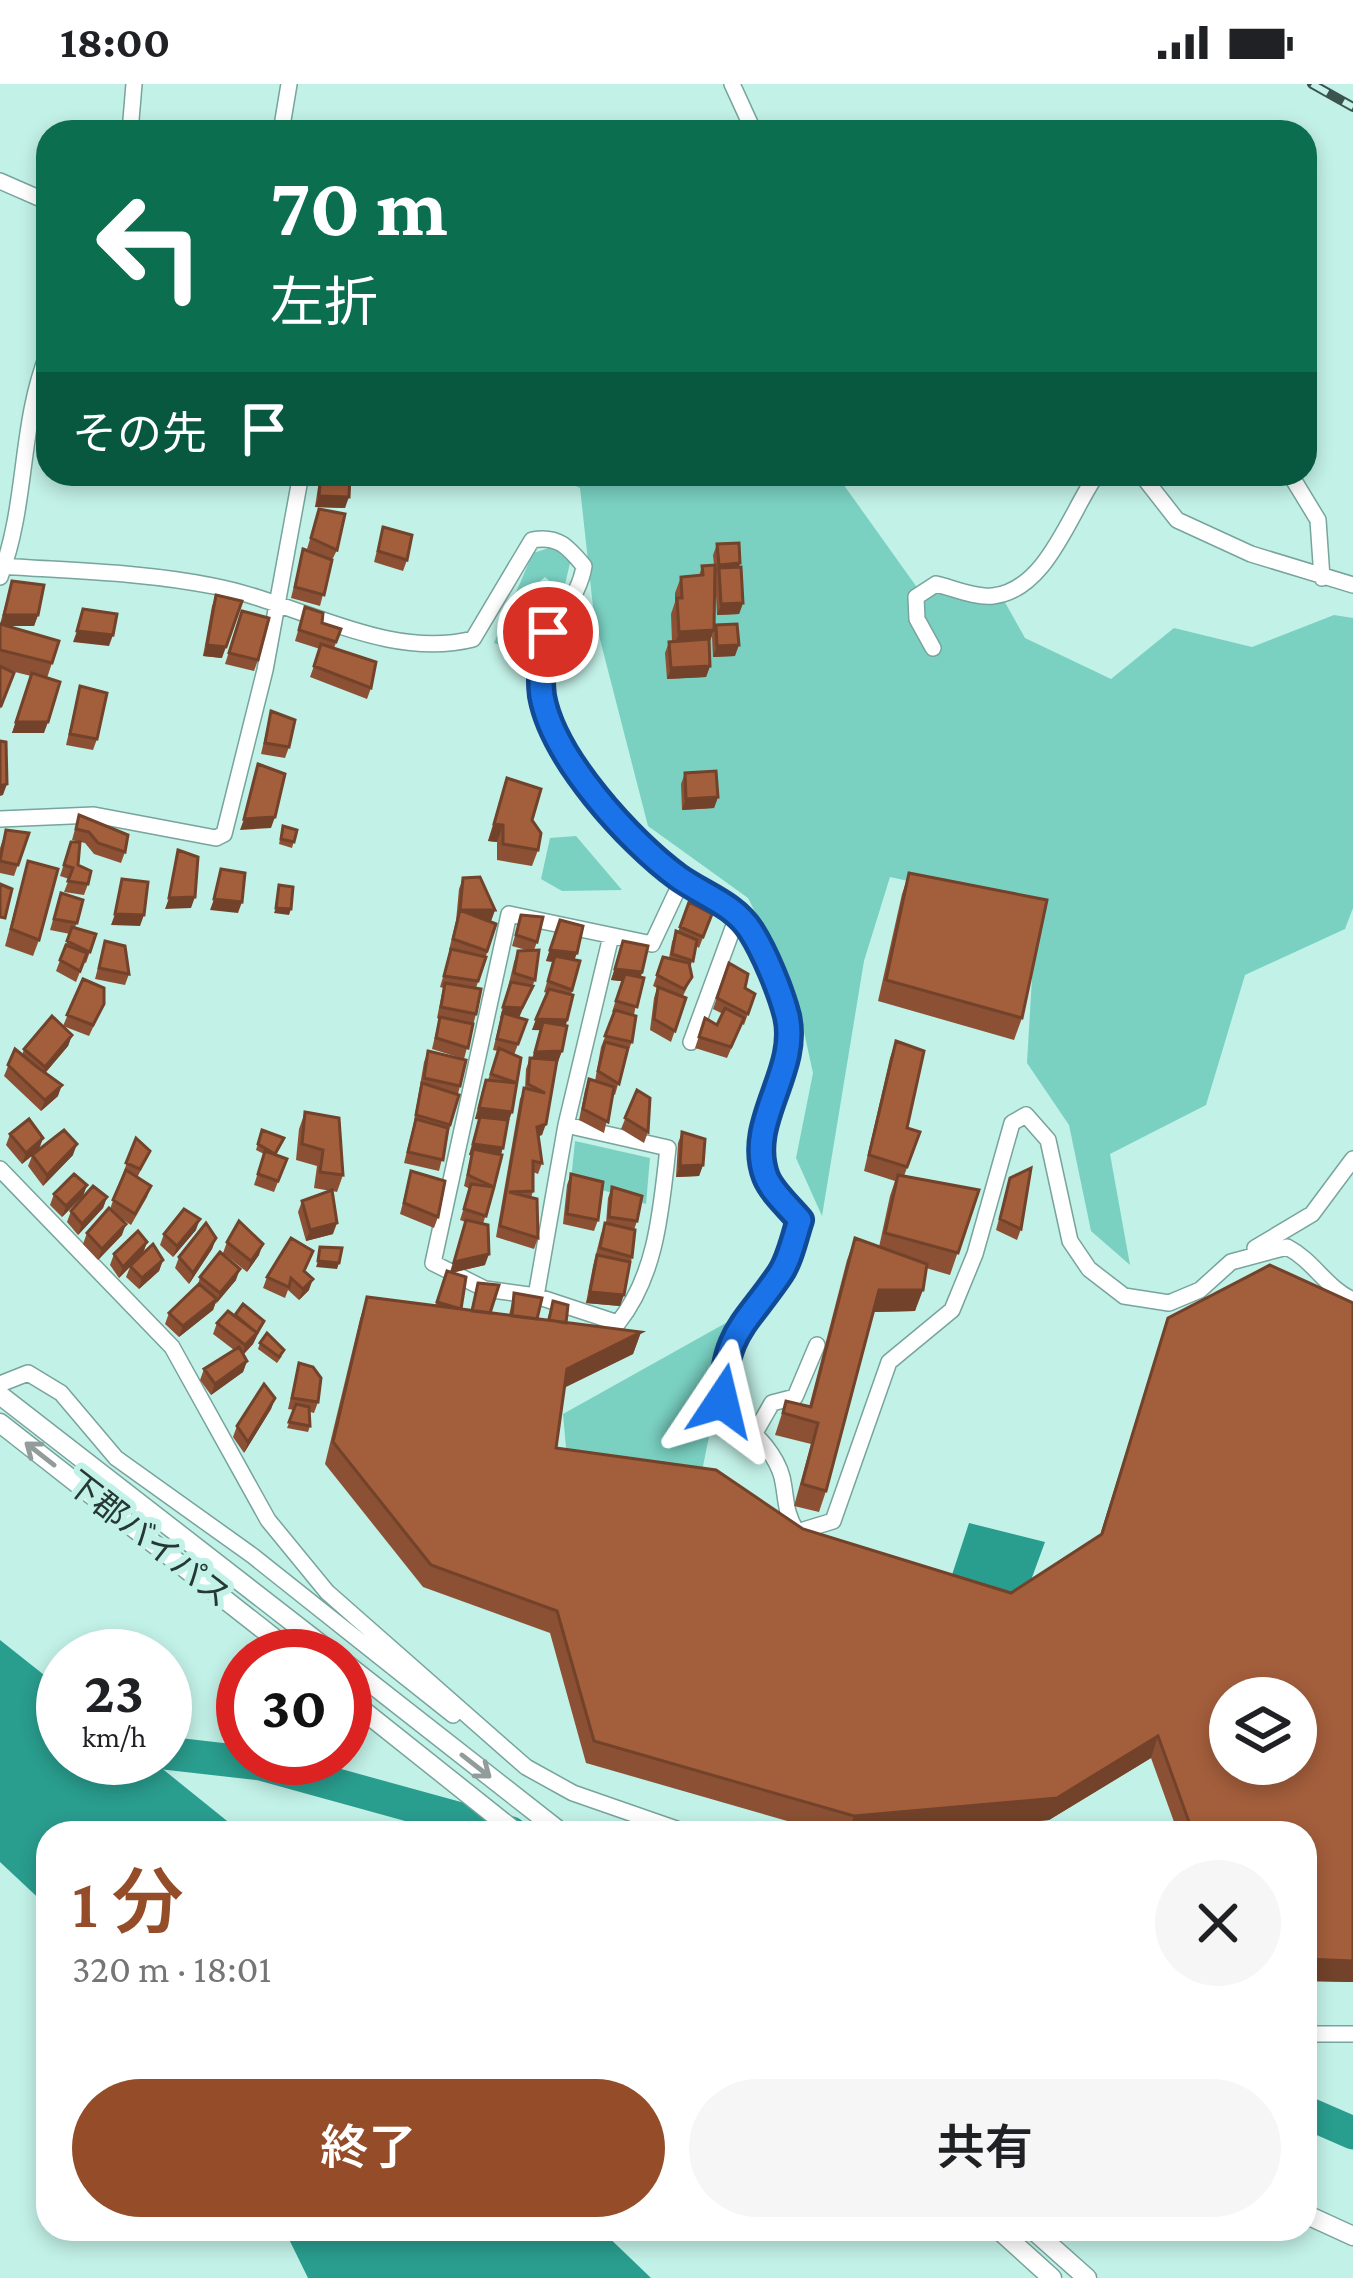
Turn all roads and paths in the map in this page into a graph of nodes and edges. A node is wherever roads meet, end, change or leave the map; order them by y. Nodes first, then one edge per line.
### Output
1 (134, 84) edge
2 (289, 84) edge
3 (732, 84) edge
4 (131, 120) edge
5 (283, 120) edge
6 (748, 120) edge
7 (0, 181) edge
8 (36, 197) edge
9 (36, 386) edge
10 (299, 486) edge
11 (1089, 486) edge
12 (1150, 486) edge
13 (1297, 486) edge
14 (1, 570) edge
15 (1322, 578) junction
16 (1353, 585) edge
17 (278, 603) junction
18 (934, 648) dead end
19 (1, 821) edge
20 (682, 880) junction
21 (737, 916) junction
22 (611, 936) junction
23 (691, 1042) dead end
24 (566, 1125) junction
25 (1353, 1159) edge
26 (0, 1169) edge
27 (1231, 1262) junction
28 (536, 1296) junction
29 (1353, 1300) edge
30 (817, 1345) dead end
31 (0, 1384) edge
32 (0, 1395) edge
33 (0, 1423) edge
34 (756, 1431) junction
35 (263, 1629) edge
36 (301, 1629) edge
37 (372, 1684) edge
38 (372, 1719) edge
39 (490, 1739) junction
40 (502, 1821) edge
41 (547, 1821) edge
42 (656, 1821) edge
43 (1317, 2034) edge
44 (1353, 2034) edge
45 (1317, 2220) edge
46 (1353, 2236) edge
47 (1011, 2241) edge
48 (1045, 2241) edge
49 (1052, 2278) edge
50 (1087, 2278) edge

1 - 4 street
2 - 5 street
3 - 6 street
7 - 8 street
9 - 14 street
10 - 17 street
11 - 18 street
12 - 15 street
13 - 15 street
14 - 17 street
15 - 16 street
17 - 19 street
17 - 20 street
20 - 21 street
20 - 22 street
21 - 23 street
21 - 34 street
22 - 24 street
22 - 28 street
24 - 28 street
24 - 28 street
25 - 27 street
26 - 39 street
27 - 29 street
27 - 34 street
30 - 34 street
31 - 39 street
32 - 36 street
35 -> 33 street, 下郡バイパス
37 -> 41 street
38 - 40 street
39 - 42 street
43 - 44 street
45 - 46 street
47 - 49 street
48 - 50 street

